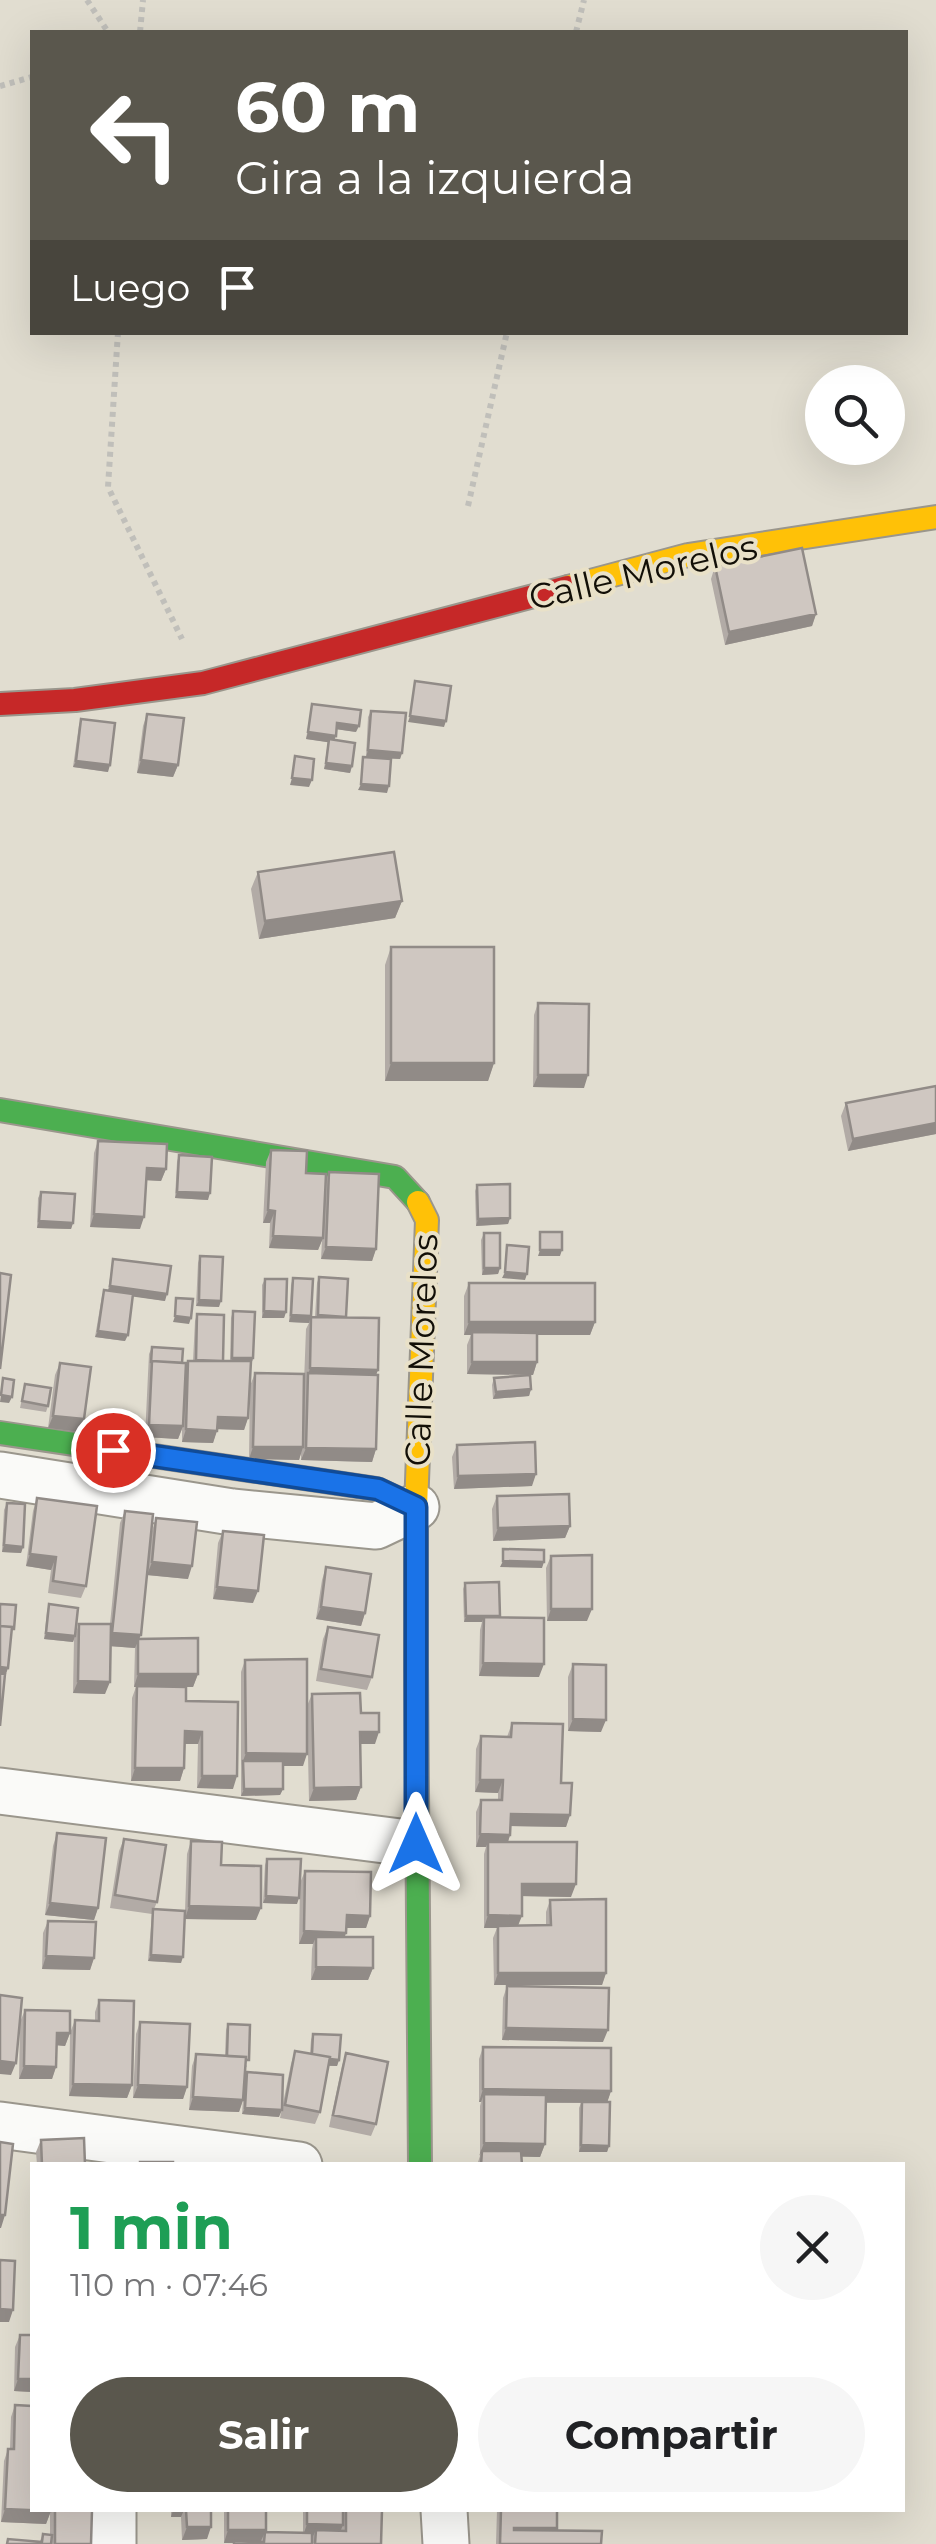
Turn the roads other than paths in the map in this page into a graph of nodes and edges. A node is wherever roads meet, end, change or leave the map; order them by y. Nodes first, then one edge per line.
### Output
1 (936, 517) edge
2 (0, 704) edge
3 (0, 1110) edge
4 (0, 1434) edge
5 (0, 1475) edge
6 (416, 1507) junction
7 (0, 1791) edge
8 (416, 1844) junction
9 (0, 2125) edge
10 (277, 2162) edge
11 (420, 2162) edge
12 (114, 2512) edge
13 (444, 2512) edge
14 (113, 2544) edge
15 (446, 2544) edge

1 - 2 street, Calle Morelos
3 - 6 street, Calle Morelos
4 - 6 street
5 - 6 street
6 - 8 street, Calle Morelos
7 - 8 street
8 - 11 street, Calle Morelos
9 - 10 street
12 - 14 street
13 - 15 street

